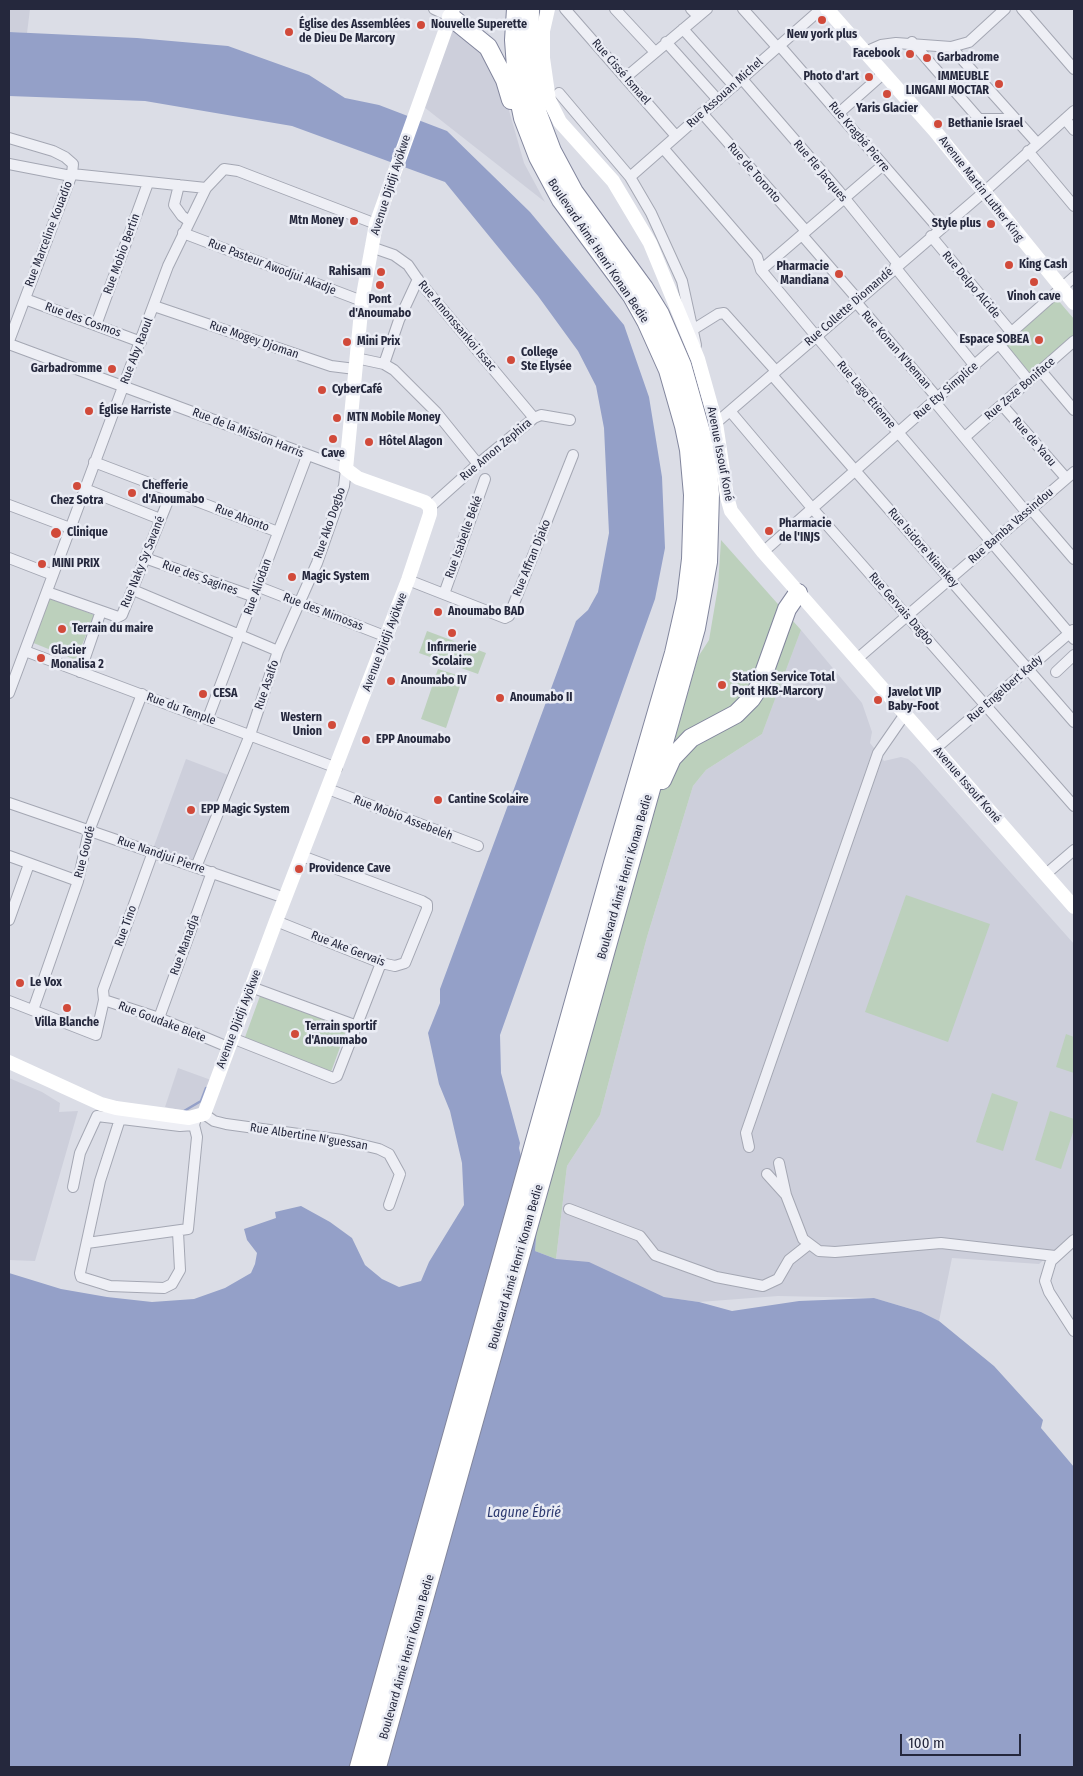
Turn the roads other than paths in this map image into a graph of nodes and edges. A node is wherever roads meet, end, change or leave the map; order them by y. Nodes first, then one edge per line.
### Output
1 (434, 9) edge
2 (516, 9) edge
3 (530, 9) edge
4 (548, 9) edge
5 (565, 9) edge
6 (614, 9) edge
7 (707, 9) edge
8 (743, 9) edge
9 (821, 9) edge
10 (827, 9) edge
11 (1006, 9) edge
12 (1022, 9) edge
13 (695, 12) edge
14 (452, 13) edge
15 (684, 29) junction
16 (666, 42) junction
17 (912, 42) junction
18 (778, 46) junction
19 (951, 47) junction
20 (654, 52) junction
21 (865, 52) junction
22 (1074, 69) edge
23 (884, 73) junction
24 (625, 78) junction
25 (738, 82) junction
26 (559, 93) dead end
27 (718, 100) junction
28 (1074, 111) edge
29 (702, 113) junction
30 (839, 113) junction
31 (1014, 118) junction
32 (1065, 119) junction
33 (1074, 130) edge
34 (676, 136) junction
35 (530, 137) junction
36 (9, 138) edge
37 (1037, 143) junction
38 (663, 148) junction
39 (1028, 151) junction
40 (9, 164) edge
41 (883, 165) junction
42 (71, 175) junction
43 (630, 177) junction
44 (148, 183) junction
45 (179, 185) junction
46 (206, 188) junction
47 (984, 192) junction
48 (843, 199) junction
49 (1074, 206) edge
50 (189, 221) junction
51 (376, 224) junction
52 (939, 229) junction
53 (183, 233) junction
54 (804, 233) junction
55 (931, 236) junction
56 (371, 247) junction
57 (896, 266) junction
58 (761, 270) junction
59 (1074, 278) edge
60 (418, 280) junction
61 (1061, 289) junction
62 (25, 298) junction
63 (362, 301) junction
64 (856, 302) junction
65 (1074, 303) edge
66 (154, 306) junction
67 (96, 325) junction
68 (694, 329) junction
69 (1012, 333) junction
70 (816, 336) junction
71 (1074, 341) edge
72 (9, 342) edge
73 (141, 342) junction
74 (999, 344) junction
75 (698, 359) junction
76 (355, 364) junction
77 (384, 364) junction
78 (974, 366) junction
79 (1040, 371) junction
80 (774, 373) junction
81 (1029, 380) junction
82 (123, 386) junction
83 (934, 401) junction
84 (1002, 405) junction
85 (1074, 410) edge
86 (730, 411) junction
87 (534, 418) junction
88 (570, 420) dead end
89 (716, 423) junction
90 (898, 433) junction
91 (965, 437) junction
92 (573, 455) dead end
93 (307, 456) junction
94 (94, 462) junction
95 (478, 464) junction
96 (346, 469) junction
97 (855, 471) junction
98 (1070, 475) edge
99 (485, 479) dead end
100 (85, 489) junction
101 (172, 491) junction
102 (9, 505) edge
103 (430, 507) junction
104 (812, 508) junction
105 (1029, 511) junction
106 (160, 519) junction
107 (70, 528) junction
108 (278, 532) junction
109 (992, 543) junction
110 (763, 552) junction
111 (9, 558) edge
112 (145, 558) junction
113 (1074, 559) edge
114 (54, 575) junction
115 (950, 579) junction
116 (408, 580) junction
117 (132, 590) junction
118 (47, 592) junction
119 (257, 592) junction
120 (798, 593) junction
121 (444, 594) junction
122 (298, 602) junction
123 (101, 611) junction
124 (907, 616) junction
125 (1073, 634) edge
126 (240, 635) junction
127 (387, 637) junction
128 (25, 651) junction
129 (278, 651) junction
130 (1074, 655) edge
131 (857, 659) junction
132 (1029, 669) junction
133 (80, 672) junction
134 (1056, 672) dead end
135 (9, 694) edge
136 (142, 694) junction
137 (986, 706) junction
138 (904, 714) junction
139 (208, 718) junction
140 (1074, 722) edge
141 (250, 735) junction
142 (936, 749) junction
143 (337, 768) junction
144 (328, 789) junction
145 (9, 802) edge
146 (1074, 806) edge
147 (89, 831) junction
148 (478, 846) dead end
149 (1074, 850) edge
150 (153, 852) junction
151 (9, 856) edge
152 (302, 856) junction
153 (29, 864) junction
154 (196, 867) junction
155 (627, 867) junction
156 (212, 872) junction
157 (1046, 874) junction
158 (78, 881) junction
159 (285, 898) junction
160 (1074, 907) edge
161 (9, 920) edge
162 (276, 921) junction
163 (381, 963) junction
164 (251, 987) junction
165 (104, 1000) junction
166 (9, 1001) edge
167 (33, 1010) junction
168 (159, 1018) junction
169 (357, 1026) junction
170 (230, 1043) junction
171 (9, 1062) edge
172 (552, 1108) junction
173 (120, 1119) junction
174 (198, 1119) junction
175 (749, 1146) dead end
176 (779, 1163) dead end
177 (767, 1174) dead end
178 (73, 1188) dead end
179 (786, 1195) junction
180 (389, 1205) dead end
181 (568, 1209) dead end
182 (178, 1232) junction
183 (1074, 1240) edge
184 (87, 1243) junction
185 (808, 1245) junction
186 (1055, 1256) junction
187 (1074, 1331) edge
188 (359, 1767) edge
189 (377, 1767) edge

1 - 14 street
2 - 35 highway, Boulevard Aimé Henri Konan Bedie
3 - 155 highway, Boulevard Aimé Henri Konan Bedie
4 - 75 street, Avenue Issouf Koné
5 - 24 street, Rue Cissé Ismael
6 - 20 street
7 - 13 street
8 - 18 street, Rue Kragbé Pierre
9 - 18 street, Rue Assouan Michel
10 - 21 street, Avenue Martin Luther King
11 - 19 street
12 - 22 street
13 - 15 street
14 - 35 highway
14 - 51 street, Avenue Djidji Ayökwe
15 - 16 street
15 - 25 street, Rue Fle Jacques
16 - 20 street
16 - 27 street
17 - 19 street
17 - 21 street
17 - 31 street
18 - 25 street, Rue Assouan Michel
18 - 30 street, Rue Kragbé Pierre
19 - 31 street
20 - 24 street
21 - 23 street, Avenue Martin Luther King
23 - 30 street
23 - 47 street, Avenue Martin Luther King
24 - 34 street, Rue Cissé Ismael
25 - 27 street, Rue Assouan Michel
25 - 48 street, Rue Fle Jacques
26 - 43 street
27 - 29 street, Rue Assouan Michel
28 - 32 street, Rue Collette Diomandé
29 - 34 street, Rue Assouan Michel
29 - 54 street, Rue de Toronto
30 - 41 street, Rue Kragbé Pierre
31 - 37 street
32 - 33 street
32 - 37 street, Rue Collette Diomandé
34 - 38 street, Rue Assouan Michel
35 - 172 highway, Boulevard Aimé Henri Konan Bedie
36 - 42 street, Rue Marceline Kouadio
37 - 39 street, Rue Collette Diomandé
38 - 43 street, Rue Assouan Michel
38 - 58 street, Rue Lago Etienne
39 - 47 street, Rue Collette Diomandé
39 - 49 street
40 - 42 street
41 - 48 street
41 - 52 street, Rue Kragbé Pierre
42 - 44 street
42 - 62 street, Rue Marceline Kouadio
43 - 68 street
44 - 45 street
44 - 67 street, Rue Mobio Bertin
45 - 46 street
45 - 50 street
46 - 50 street, Rue Aby Raoul
46 - 51 street, Rue Aby Raoul
47 - 52 street, Rue Collette Diomandé
47 - 61 street, Avenue Martin Luther King
48 - 54 street
48 - 57 street, Rue Fle Jacques
50 - 53 street, Rue Aby Raoul
51 - 56 street, Avenue Djidji Ayökwe
52 - 55 street, Rue Collette Diomandé
53 - 63 street, Rue Pasteur Awodjui Akadje
53 - 66 street, Rue Aby Raoul
54 - 58 street
54 - 64 street, Rue Konan N'beman
55 - 57 street, Rue Collette Diomandé
55 - 69 street, Rue Delpo Alcide
56 - 60 street, Rue Amonssankoi Issac
56 - 63 street, Avenue Djidji Ayökwe
57 - 64 street, Rue Collette Diomandé
57 - 78 street, Rue Fle Jacques
58 - 70 street, Rue Lago Etienne
59 - 61 street, Rue Ety Simplice
60 - 77 street
60 - 87 street, Rue Amonssankoi Issac
61 - 65 street, Avenue Martin Luther King
61 - 69 street, Rue Ety Simplice
62 - 67 street, Rue des Cosmos
62 - 72 street, Rue Marceline Kouadio
63 - 76 street, Avenue Djidji Ayökwe
64 - 70 street, Rue Collette Diomandé
64 - 83 street, Rue Konan N'beman
66 - 73 street, Rue Aby Raoul
66 - 76 street, Rue Mogey Djoman
67 - 73 street, Rue des Cosmos
68 - 75 street
68 - 80 street, Rue Isidore Niamkey
69 - 74 street, Rue Ety Simplice
70 - 80 street, Rue Collette Diomandé
70 - 90 street, Rue Lago Etienne
71 - 79 street, Rue Zeze Boniface
72 - 82 street, Rue de la Mission Harris
73 - 82 street, Rue Aby Raoul
74 - 78 street, Rue Ety Simplice
74 - 81 street
75 - 89 street, Avenue Issouf Koné
76 - 77 street, Rue Mogey Djoman
76 - 96 street, Avenue Djidji Ayökwe
77 - 95 street
78 - 83 street, Rue Ety Simplice
79 - 81 street, Rue Zeze Boniface
79 - 85 street
80 - 86 street, Rue Collette Diomandé
80 - 97 street, Rue Isidore Niamkey
81 - 84 street, Rue Zeze Boniface
82 - 93 street, Rue de la Mission Harris
82 - 94 street, Rue Aby Raoul
83 - 90 street, Rue Ety Simplice
83 - 91 street, Rue Konan N'beman
84 - 91 street, Rue Zeze Boniface
84 - 98 street, Rue de Yaou
86 - 89 street, Rue Collette Diomandé
86 - 104 street, Rue Gervais Dagbo
87 - 88 street, Rue Amon Zephira
87 - 95 street, Rue Amon Zephira
89 - 110 street, Avenue Issouf Koné
90 - 97 street, Rue Ety Simplice
90 - 109 street, Rue Lago Etienne
91 - 105 street, Rue Konan N'beman
92 - 121 street, Rue Affran Djako
93 - 96 street, Rue de la Mission Harris
93 - 108 street, Rue Aliodan
94 - 100 street, Rue Aby Raoul
94 - 101 street, Rue Ahonto
95 - 103 street, Rue Amon Zephira
96 - 103 street
96 - 122 street, Rue Ako Dogbo
97 - 104 street, Rue Ety Simplice
97 - 115 street, Rue Isidore Niamkey
98 - 105 street, Rue Bamba Vassindou
99 - 121 street, Rue Isabelle Béké
100 - 106 street
100 - 107 street, Rue Aby Raoul
101 - 106 street, Rue Naky Sy Savané
101 - 108 street, Rue Ahonto
102 - 107 street
103 - 116 street, Avenue Djidji Ayökwe
104 - 110 street, Rue Ety Simplice
104 - 124 street, Rue Gervais Dagbo
105 - 109 street, Rue Bamba Vassindou
105 - 113 street, Rue Konan N'beman
106 - 112 street, Rue Naky Sy Savané
107 - 114 street, Rue Aby Raoul
108 - 119 street, Rue Aliodan
109 - 115 street, Rue Bamba Vassindou
109 - 125 street, Rue Lago Etienne
110 - 120 street, Avenue Issouf Koné
111 - 114 street
112 - 117 street, Rue Naky Sy Savané
112 - 119 street, Rue des Sagines
114 - 118 street, Rue Aby Raoul
115 - 124 street, Rue Bamba Vassindou
115 - 132 street, Rue Isidore Niamkey
116 - 121 street, Rue Affran Djako
116 - 127 street, Avenue Djidji Ayökwe
117 - 123 street, Rue Naky Sy Savané
117 - 126 street, Rue Asalfo
118 - 123 street, Rue Naky Sy Savané
118 - 128 street, Rue Aby Raoul
119 - 122 street, Rue des Mimosas
119 - 126 street, Rue Aliodan
120 - 131 street, Avenue Issouf Koné
120 - 155 highway
122 - 127 street, Rue des Mimosas
122 - 129 street, Rue Ako Dogbo
123 - 133 street
124 - 131 street, Rue Bamba Vassindou
124 - 137 street, Rue Gervais Dagbo
125 - 132 street, Rue Engelbert Kady
126 - 129 street, Rue Asalfo
126 - 139 street, Rue Aliodan
127 - 143 street, Avenue Djidji Ayökwe
128 - 133 street, Rue du Temple
128 - 135 street, Rue Aby Raoul
129 - 141 street, Rue Asalfo
130 - 134 street
131 - 138 street, Avenue Issouf Koné
132 - 137 street, Rue Engelbert Kady
132 - 140 street, Rue Isidore Niamkey
133 - 136 street, Rue du Temple
136 - 139 street, Rue du Temple
136 - 147 street, Rue Goudé
137 - 142 street, Rue Engelbert Kady
137 - 146 street, Rue Gervais Dagbo
138 - 142 street, Avenue Issouf Koné
138 - 175 street
139 - 141 street, Rue du Temple
141 - 143 street, Rue du Temple
141 - 154 street, Rue Asalfo
142 - 157 street, Avenue Issouf Koné
143 - 144 street, Avenue Djidji Ayökwe
144 - 148 street, Rue Mobio Assebeleh
144 - 152 street, Avenue Djidji Ayökwe
145 - 147 street, Rue Nandjui Pierre
147 - 150 street, Rue Nandjui Pierre
147 - 158 street, Rue Goudé
149 - 157 street
150 - 154 street, Rue Nandjui Pierre
150 - 165 street, Rue Tino
151 - 153 street
152 - 159 street, Avenue Djidji Ayökwe
152 - 163 street, Rue Ake Gervais
153 - 158 street
153 - 161 street
154 - 156 street, Rue Nandjui Pierre
155 - 172 highway, Boulevard Aimé Henri Konan Bedie
156 - 159 street, Rue Nandjui Pierre
156 - 168 street, Rue Manadja
157 - 160 street, Avenue Issouf Koné
158 - 167 street, Rue Goudé
159 - 162 street, Avenue Djidji Ayökwe
162 - 163 street, Rue Ake Gervais
162 - 164 street, Avenue Djidji Ayökwe
163 - 169 street
164 - 169 street
164 - 170 street, Avenue Djidji Ayökwe
165 - 167 street, Rue Goudake Blete
165 - 168 street, Rue Goudake Blete
166 - 167 street, Rue Goudake Blete
168 - 170 street, Rue Goudake Blete
169 - 170 street, Rue Goudake Blete
170 - 174 street, Avenue Djidji Ayökwe
171 - 174 street
172 - 188 highway, Boulevard Aimé Henri Konan Bedie
172 - 189 highway, Boulevard Aimé Henri Konan Bedie
173 - 174 street
173 - 178 street
173 - 184 street
174 - 180 street, Rue Albertine N'guessan
174 - 182 street
176 - 179 street
177 - 179 street
179 - 185 street
181 - 185 street
182 - 184 street
182 - 184 street
183 - 186 street
185 - 186 street
186 - 187 street

